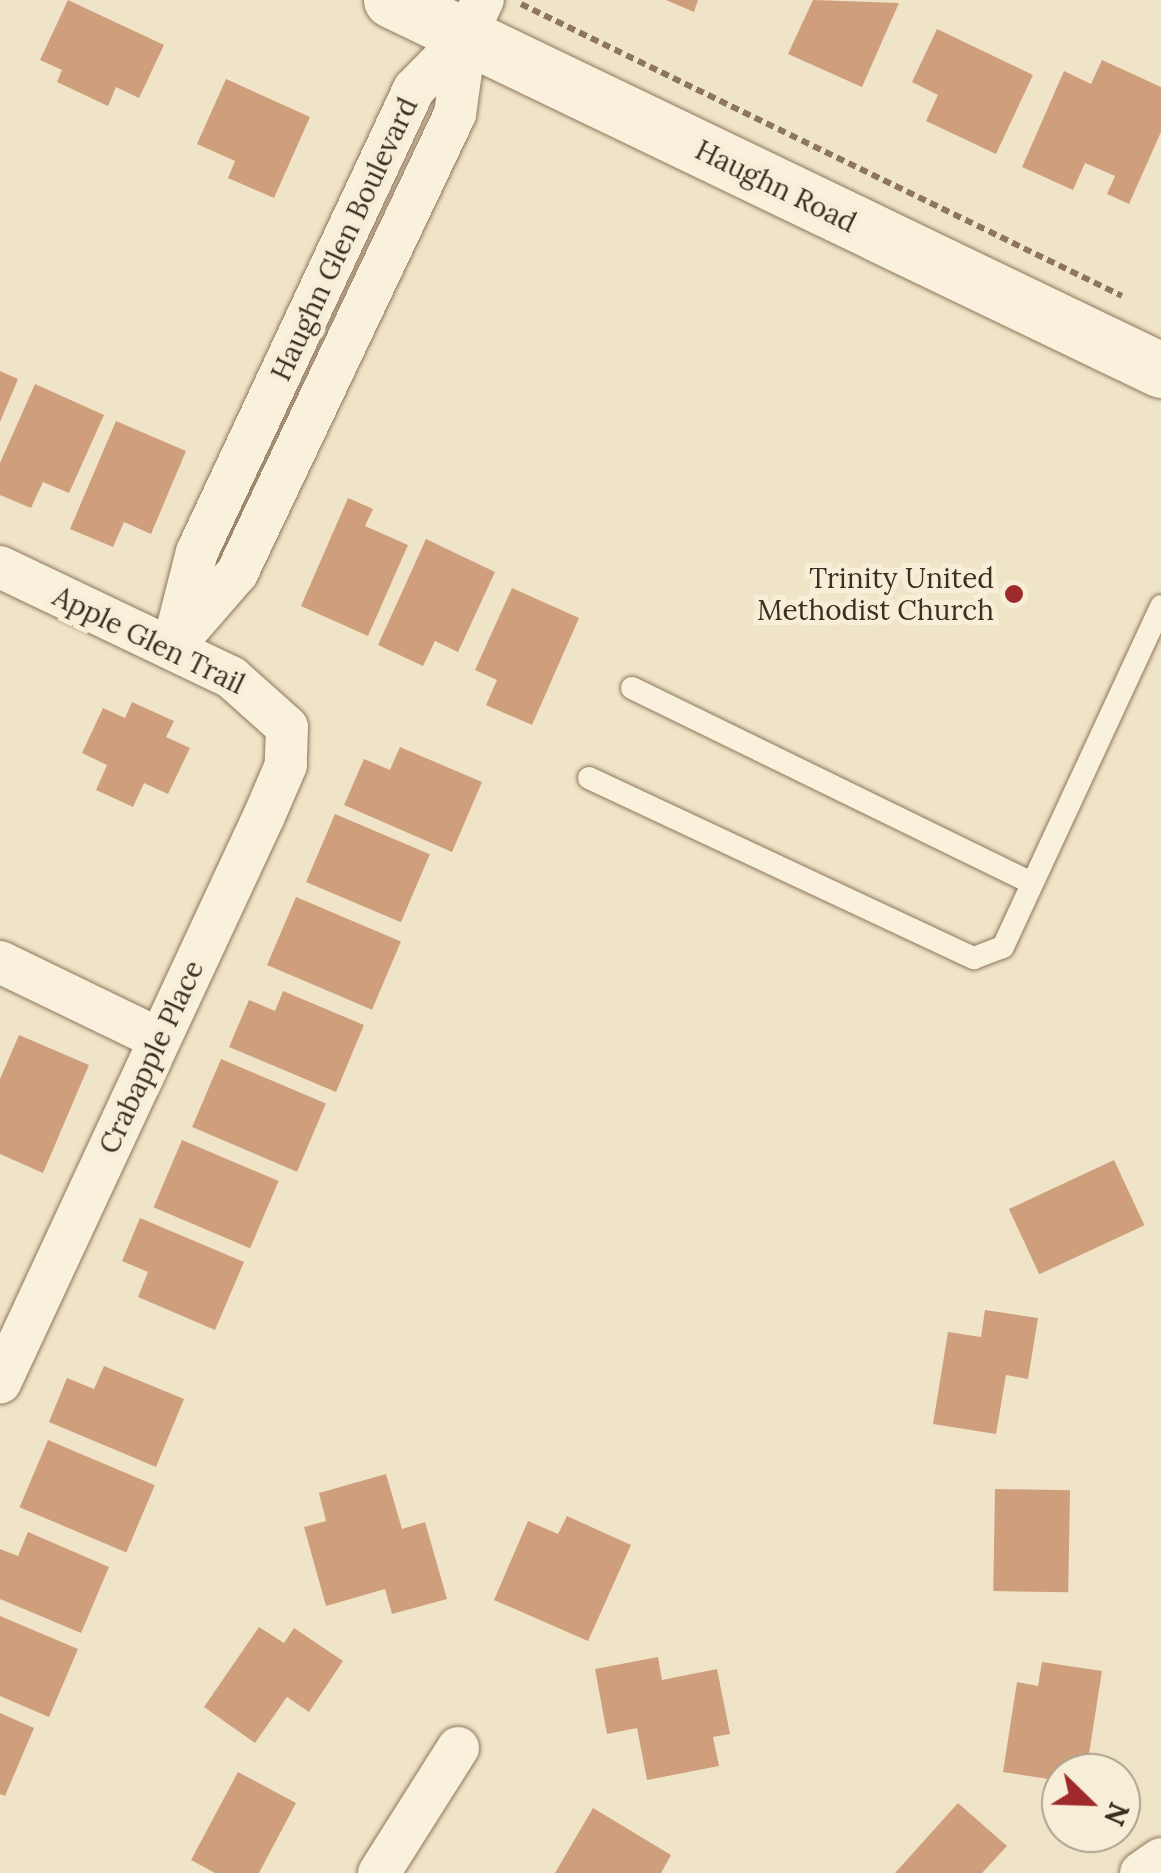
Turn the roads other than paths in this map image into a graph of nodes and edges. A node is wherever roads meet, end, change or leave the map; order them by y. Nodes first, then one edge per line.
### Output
1 (391, 0) edge
2 (474, 18) edge
3 (370, 183) junction
4 (412, 204) junction
5 (313, 304) junction
6 (355, 324) junction
7 (1161, 370) edge
8 (0, 567) edge
9 (1161, 606) edge
10 (172, 648) junction
11 (632, 688) dead end
12 (287, 726) joint
13 (589, 778) dead end
14 (1032, 883) junction
15 (0, 962) edge
16 (159, 1039) junction
17 (0, 1383) edge
18 (458, 1748) dead end
19 (1161, 1859) edge
20 (379, 1873) edge
21 (1140, 1873) edge

1 - 2 street, Haughn Road
2 - 3 street, Haughn Glen Boulevard
2 - 4 street, Haughn Glen Boulevard
2 - 7 street, Haughn Road
3 - 4 lane
3 - 5 street, Haughn Glen Boulevard
4 - 6 street, Haughn Glen Boulevard
5 - 6 lane
5 - 10 street, Haughn Glen Boulevard
6 - 10 street, Haughn Glen Boulevard
8 - 10 street, Apple Glen Trail
9 - 14 lane
10 - 12 street, Apple Glen Trail
11 - 14 lane
12 - 16 street, Crabapple Place
13 - 14 lane
15 - 16 street
16 - 17 street, Crabapple Place
18 - 20 street
19 - 21 street

